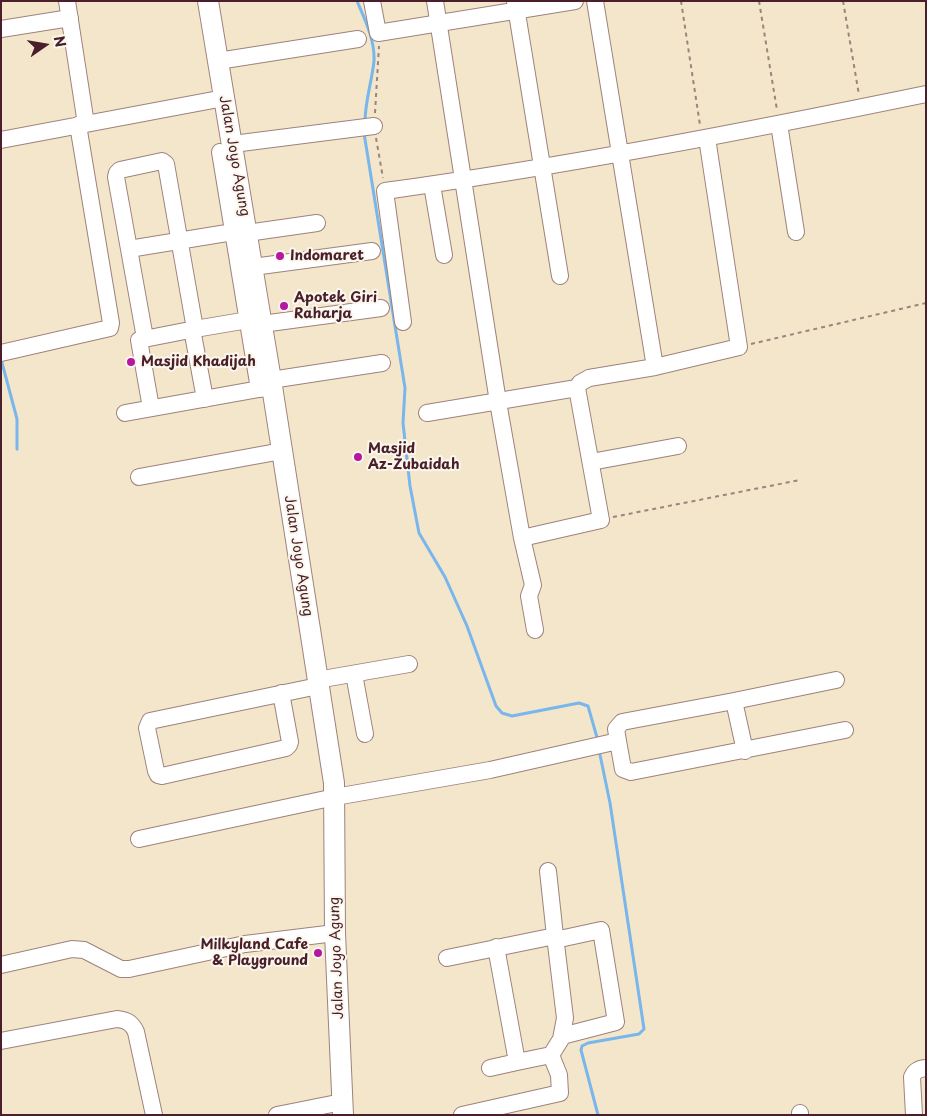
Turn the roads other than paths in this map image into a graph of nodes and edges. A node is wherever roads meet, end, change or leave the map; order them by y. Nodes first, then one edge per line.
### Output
1 (208, 1) edge
2 (372, 1) edge
3 (435, 1) edge
4 (575, 1) edge
5 (595, 1) edge
6 (516, 6) edge
7 (69, 9) edge
8 (439, 24) junction
9 (1, 29) edge
10 (358, 40) dead end
11 (218, 61) junction
12 (926, 94) edge
13 (224, 98) junction
14 (779, 124) junction
15 (82, 125) junction
16 (368, 127) dead end
17 (705, 138) junction
18 (1, 140) edge
19 (226, 148) junction
20 (619, 152) junction
21 (542, 166) junction
22 (463, 180) junction
23 (432, 185) junction
24 (318, 223) dead end
25 (796, 232) dead end
26 (240, 233) junction
27 (179, 240) junction
28 (130, 249) junction
29 (372, 251) dead end
30 (444, 255) dead end
31 (253, 268) junction
32 (560, 276) dead end
33 (381, 308) dead end
34 (255, 322) junction
35 (403, 322) dead end
36 (194, 329) junction
37 (145, 338) junction
38 (3, 353) edge
39 (382, 363) dead end
40 (655, 367) junction
41 (267, 385) junction
42 (577, 388) junction
43 (205, 399) junction
44 (498, 402) junction
45 (151, 408) junction
46 (125, 413) dead end
47 (427, 413) dead end
48 (678, 446) dead end
49 (282, 451) junction
50 (591, 462) junction
51 (140, 477) dead end
52 (522, 538) junction
53 (536, 630) dead end
54 (409, 664) dead end
55 (354, 674) junction
56 (836, 680) dead end
57 (317, 683) junction
58 (280, 693) junction
59 (734, 701) junction
60 (845, 730) dead end
61 (365, 734) dead end
62 (604, 743) junction
63 (745, 751) junction
64 (335, 797) junction
65 (139, 839) dead end
66 (548, 871) dead end
67 (335, 933) junction
68 (555, 938) junction
69 (496, 947) junction
70 (447, 958) dead end
71 (1, 965) edge
72 (562, 1036) junction
73 (1, 1041) edge
74 (551, 1055) junction
75 (517, 1062) junction
76 (490, 1068) dead end
77 (926, 1068) edge
78 (343, 1108) edge
79 (154, 1115) edge
80 (277, 1115) edge
81 (462, 1115) edge
82 (914, 1115) edge

1 - 11 main road, Jalan Joyo Agung
2 - 8 street
3 - 8 street
4 - 6 street
5 - 20 street
6 - 8 street
6 - 21 street
7 - 9 street
7 - 15 street
8 - 22 street
10 - 11 street
11 - 13 main road, Jalan Joyo Agung
12 - 14 street
13 - 15 street
13 - 19 main road, Jalan Joyo Agung
14 - 17 street
14 - 25 street
15 - 18 street
15 - 38 street
16 - 19 street
17 - 20 street
17 - 40 street
19 - 26 main road, Jalan Joyo Agung
20 - 21 street
20 - 40 street
21 - 22 street
21 - 32 street
22 - 23 street
22 - 44 street
23 - 30 street
23 - 35 street
24 - 26 street
26 - 27 street
26 - 31 main road, Jalan Joyo Agung
26 - 34 street
27 - 28 street
27 - 28 street
27 - 36 street
28 - 37 street
29 - 31 street
31 - 34 main road, Jalan Joyo Agung
33 - 34 street
34 - 36 street
34 - 41 main road, Jalan Joyo Agung
36 - 37 street
36 - 43 street
37 - 45 street
39 - 41 street
40 - 42 street
41 - 43 street
41 - 49 main road, Jalan Joyo Agung
42 - 44 street
42 - 50 street
43 - 45 street
44 - 47 street
44 - 52 street
45 - 46 street
48 - 50 street
49 - 51 street
49 - 57 main road, Jalan Joyo Agung
50 - 52 street
52 - 53 street
54 - 55 street
55 - 57 street
55 - 61 street
56 - 59 street
57 - 58 street
57 - 64 main road, Jalan Joyo Agung
58 - 58 street
59 - 62 street
59 - 63 street
60 - 63 street
62 - 63 street
62 - 64 street
64 - 65 street
64 - 67 main road, Jalan Joyo Agung
66 - 68 street
67 - 71 street
67 - 78 main road, Jalan Joyo Agung
68 - 69 street
68 - 72 street
68 - 72 street
69 - 70 street
69 - 75 street
72 - 74 street
73 - 79 street
74 - 75 street
74 - 81 street
75 - 76 street
77 - 82 street
78 - 80 street

